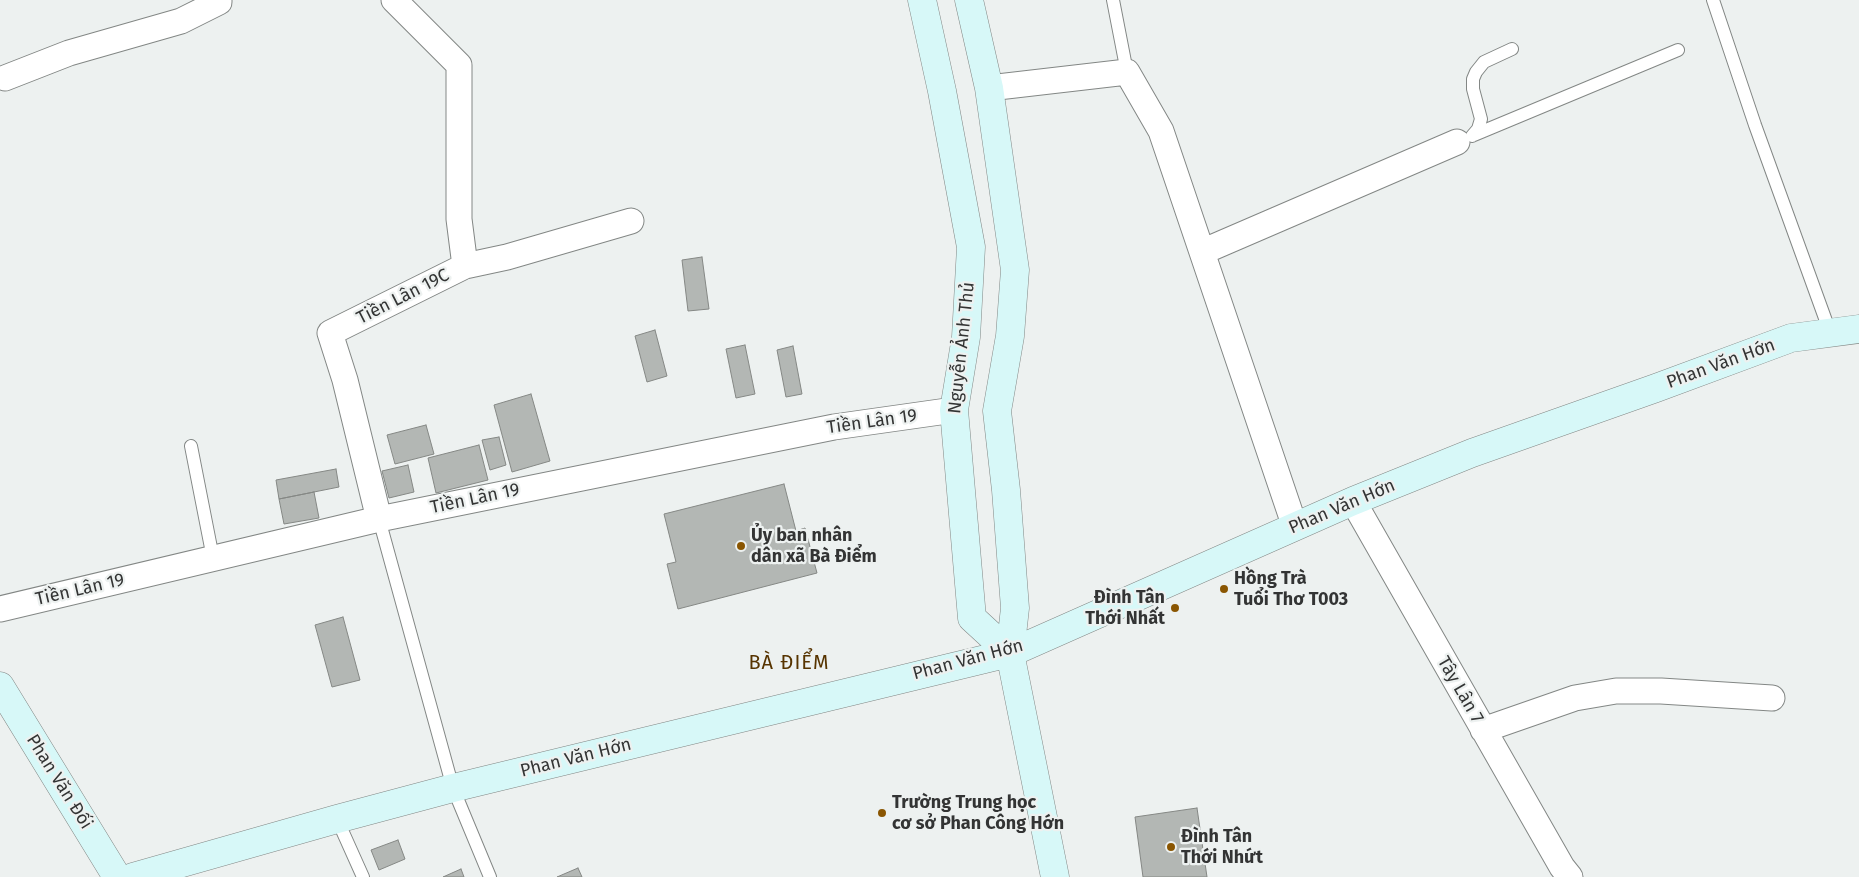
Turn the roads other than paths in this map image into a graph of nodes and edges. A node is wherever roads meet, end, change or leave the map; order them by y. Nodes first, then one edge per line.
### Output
1 (219, 0) edge
2 (394, 0) edge
3 (922, 0) edge
4 (969, 0) edge
5 (1113, 0) edge
6 (1713, 0) edge
7 (1512, 49) dead end
8 (1678, 50) dead end
9 (1127, 72) junction
10 (5, 78) dead end
11 (989, 88) junction
12 (1465, 138) junction
13 (630, 221) dead end
14 (1202, 252) junction
15 (465, 266) junction
16 (1859, 329) edge
17 (1830, 332) junction
18 (954, 410) junction
19 (191, 446) dead end
20 (1353, 501) junction
21 (379, 519) junction
22 (1295, 527) junction
23 (213, 558) junction
24 (0, 609) edge
25 (1010, 653) junction
26 (0, 686) edge
27 (1772, 698) dead end
28 (1483, 730) junction
29 (453, 788) junction
30 (337, 819) junction
31 (1561, 874) edge
32 (117, 877) edge
33 (134, 877) edge
34 (363, 877) edge
35 (490, 877) edge
36 (1054, 877) edge

1 - 10 street
2 - 15 street, Tiền Lân 19C
3 - 18 main road, Nguyễn Ảnh Thủ
4 - 11 main road
5 - 9 lane
6 - 17 lane
7 - 12 lane
8 - 12 lane
9 - 11 street
9 - 14 street
11 - 25 main road
12 - 14 street
13 - 15 street
14 - 22 street
15 - 21 street, Tiền Lân 19C
16 - 17 main road, Phan Văn Hớn
17 - 20 main road, Phan Văn Hớn
18 - 21 street, Tiền Lân 19
18 - 25 main road, Nguyễn Ảnh Thủ
19 - 23 lane
20 - 22 main road, Phan Văn Hớn
20 - 28 street, Tây Lân 7
21 - 23 street, Tiền Lân 19
21 - 29 lane
22 - 25 main road, Phan Văn Hớn
23 - 24 street, Tiền Lân 19
25 - 29 main road, Phan Văn Hớn
25 - 36 main road
26 - 32 main road, Phan Văn Đối
27 - 28 street
28 - 31 street, Tây Lân 7
29 - 30 main road, Phan Văn Hớn
29 - 35 lane
30 - 33 main road, Phan Văn Hớn
30 - 34 lane

